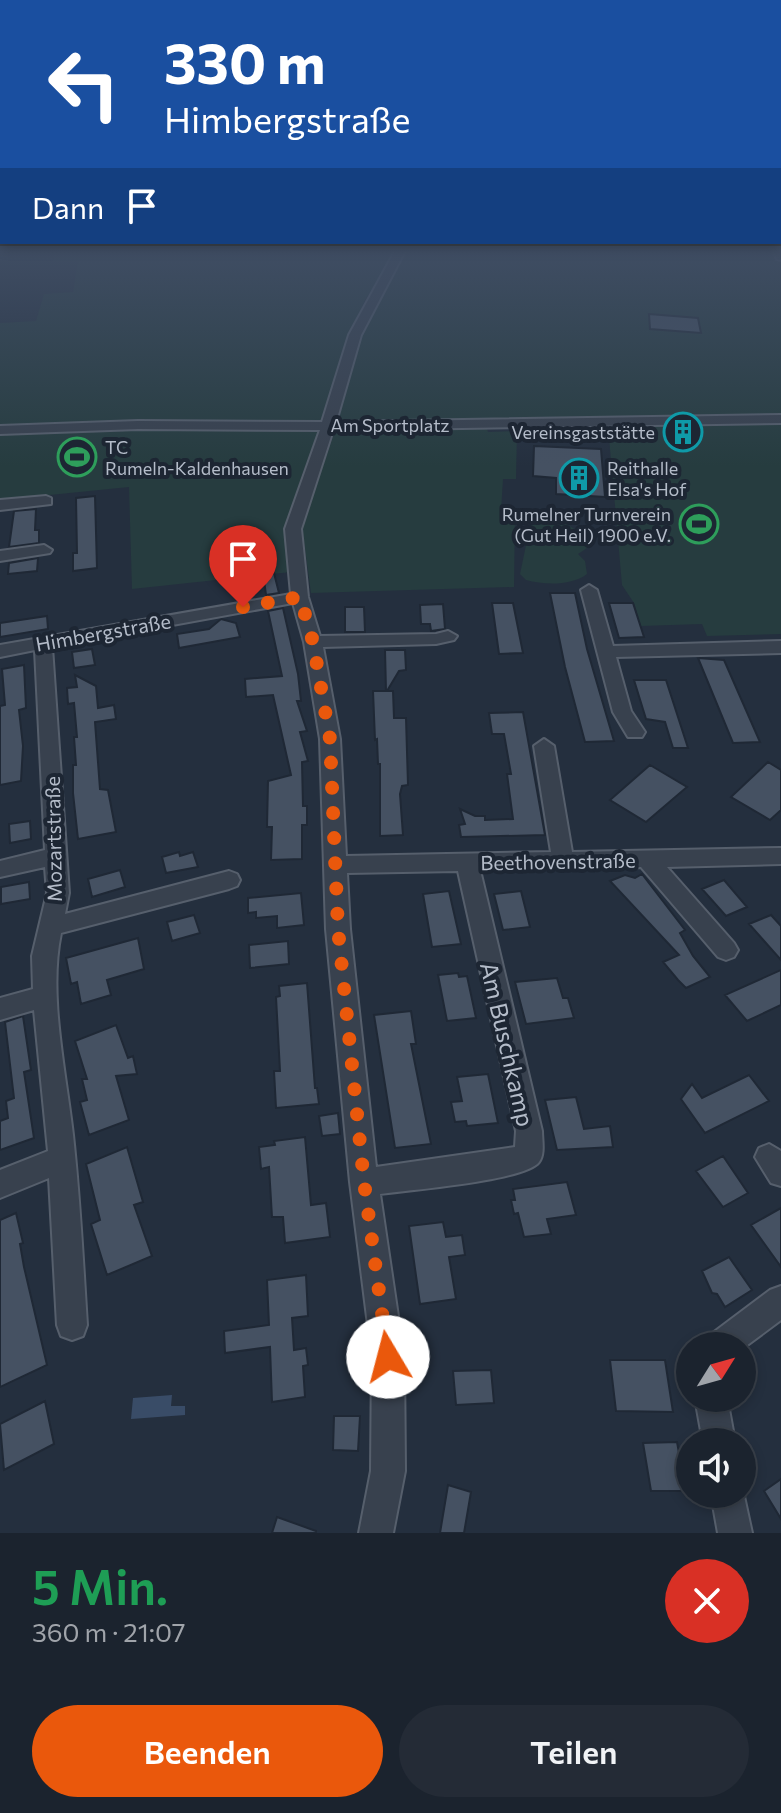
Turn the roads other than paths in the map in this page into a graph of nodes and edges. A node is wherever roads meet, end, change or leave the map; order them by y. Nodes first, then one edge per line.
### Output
1 (362, 323) edge
2 (781, 419) edge
3 (545, 423) junction
4 (328, 425) junction
5 (0, 430) edge
6 (547, 438) dead end
7 (46, 501) dead end
8 (0, 505) edge
9 (44, 550) dead end
10 (0, 556) edge
11 (589, 590) dead end
12 (300, 597) junction
13 (448, 636) dead end
14 (313, 642) junction
15 (43, 643) junction
16 (781, 647) edge
17 (0, 651) edge
18 (606, 652) junction
19 (635, 732) dead end
20 (544, 746) dead end
21 (56, 856) junction
22 (781, 856) edge
23 (648, 860) junction
24 (563, 861) junction
25 (467, 863) junction
26 (334, 865) junction
27 (0, 869) edge
28 (229, 880) dead end
29 (53, 926) junction
30 (726, 950) dead end
31 (45, 996) junction
32 (0, 1009) edge
33 (62, 1159) junction
34 (364, 1182) junction
35 (0, 1184) edge
36 (781, 1301) edge
37 (72, 1325) dead end
38 (740, 1332) edge
39 (731, 1508) edge
40 (376, 1533) edge
41 (735, 1533) edge

1 - 4 street
2 - 3 street, Am Sportplatz
3 - 4 street, Am Sportplatz
3 - 6 street
4 - 5 street, Am Sportplatz
4 - 12 street
7 - 8 street
9 - 10 street
11 - 18 street
12 - 14 street
12 - 15 street, Himbergstraße
13 - 14 street
14 - 26 street
15 - 17 street, Himbergstraße
15 - 21 street, Mozartstraße
16 - 18 street
18 - 19 street
20 - 24 street
21 - 27 street
21 - 29 street, Mozartstraße
22 - 23 street, Beethovenstraße
23 - 24 street, Beethovenstraße
23 - 30 street
24 - 25 street, Beethovenstraße
25 - 26 street, Beethovenstraße
25 - 34 street, Am Buschkamp
26 - 34 street
28 - 29 street
29 - 31 street, Mozartstraße
31 - 32 street
31 - 33 street, Mozartstraße
33 - 35 street
33 - 37 street, Mozartstraße
34 - 40 street
36 - 38 street
39 - 41 street

